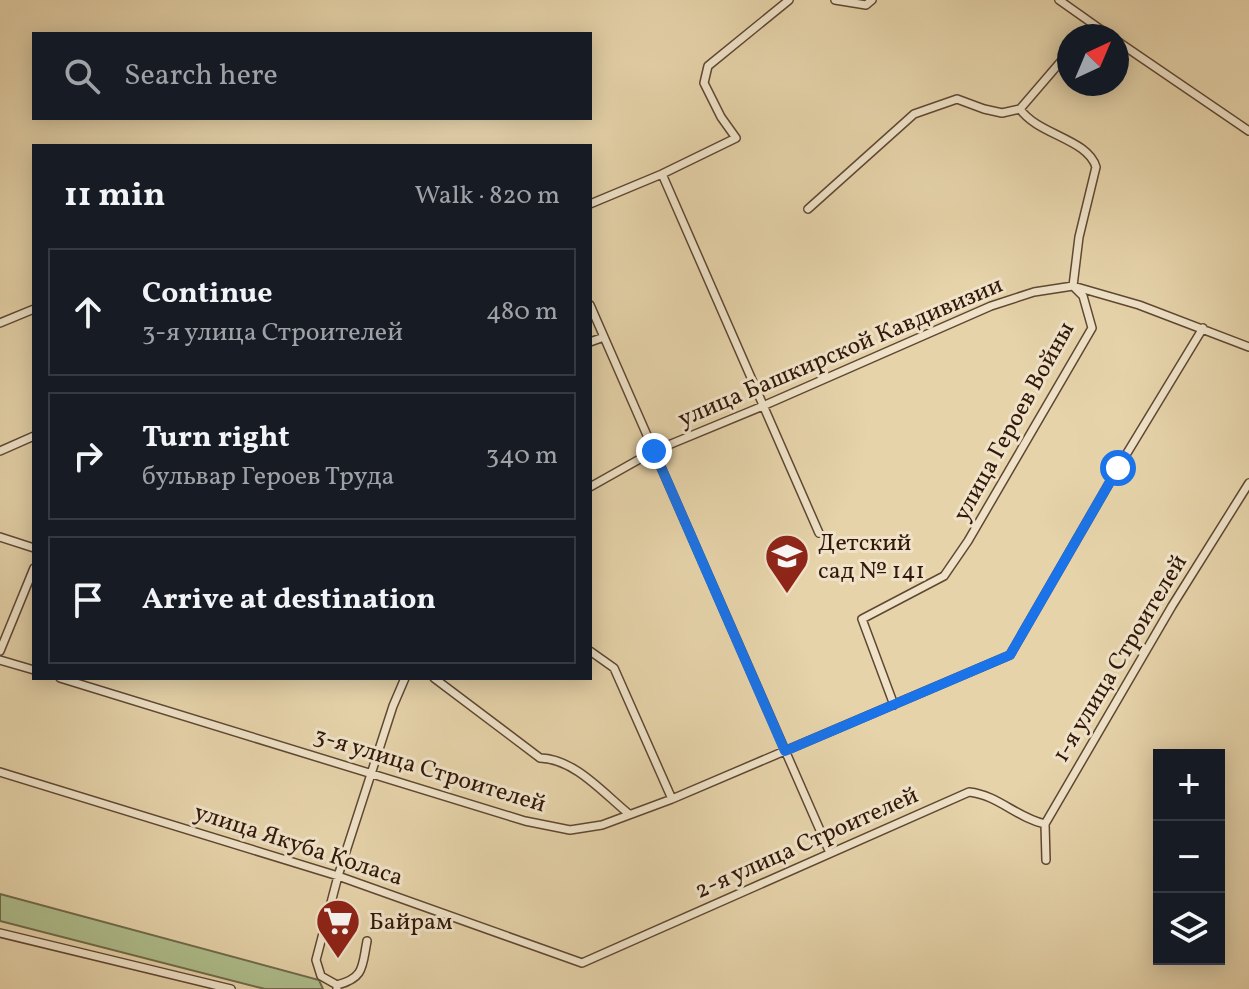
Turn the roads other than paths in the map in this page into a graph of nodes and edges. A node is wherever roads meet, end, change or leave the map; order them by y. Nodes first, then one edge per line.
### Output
1 (789, 0) edge
2 (835, 0) edge
3 (872, 0) edge
4 (1059, 0) edge
5 (1093, 24) edge
6 (1129, 49) edge
7 (1057, 66) edge
8 (1020, 109) junction
9 (1249, 131) edge
10 (662, 174) junction
11 (592, 203) edge
12 (808, 209) dead end
13 (1073, 286) junction
14 (32, 310) edge
15 (592, 310) edge
16 (0, 323) edge
17 (1203, 328) junction
18 (604, 337) junction
19 (592, 341) edge
20 (1249, 347) edge
21 (763, 406) junction
22 (32, 437) edge
23 (0, 451) edge
24 (654, 451) junction
25 (1249, 483) edge
26 (592, 486) edge
27 (819, 533) dead end
28 (0, 537) edge
29 (32, 547) edge
30 (32, 573) edge
31 (0, 651) edge
32 (592, 652) edge
33 (0, 660) edge
34 (32, 669) edge
35 (67, 680) edge
36 (404, 680) edge
37 (437, 680) edge
38 (894, 705) junction
39 (785, 751) junction
40 (0, 772) edge
41 (371, 772) junction
42 (672, 799) junction
43 (629, 814) junction
44 (1045, 824) junction
45 (830, 853) junction
46 (1046, 860) dead end
47 (338, 876) junction
48 (0, 933) edge
49 (367, 941) dead end
50 (582, 963) joint
51 (337, 987) edge
52 (228, 989) edge

1 - 10 street
2 - 3 street
4 - 5 street
6 - 9 street
7 - 8 street
8 - 12 street
8 - 13 street
10 - 11 street
10 - 21 street
13 - 17 street, улица Башкирской Кавдивизии
13 - 21 street, улица Башкирской Кавдивизии
13 - 38 street, улица Героев Войны
14 - 16 street
15 - 18 street
17 - 20 street, улица Башкирской Кавдивизии
17 - 38 street, 3-я улица Строителей
18 - 19 street
18 - 24 street
21 - 24 street, улица Башкирской Кавдивизии
21 - 27 street
22 - 23 street
24 - 26 street, улица Башкирской Кавдивизии
24 - 39 street
25 - 44 street, 1-я улица Строителей
28 - 29 street
30 - 31 street
32 - 42 street
33 - 34 street
35 - 41 street, 3-я улица Строителей
36 - 41 street
37 - 43 street
38 - 39 street, 3-я улица Строителей
39 - 42 street, 3-я улица Строителей
39 - 45 street
40 - 47 street, улица Якуба Коласа
41 - 43 street, 3-я улица Строителей
41 - 47 street
42 - 43 street, 3-я улица Строителей
44 - 45 street, 2-я улица Строителей
44 - 46 street
45 - 50 street, 2-я улица Строителей
47 - 50 street, улица Якуба Коласа
47 - 51 street
48 - 52 street
49 - 51 street

